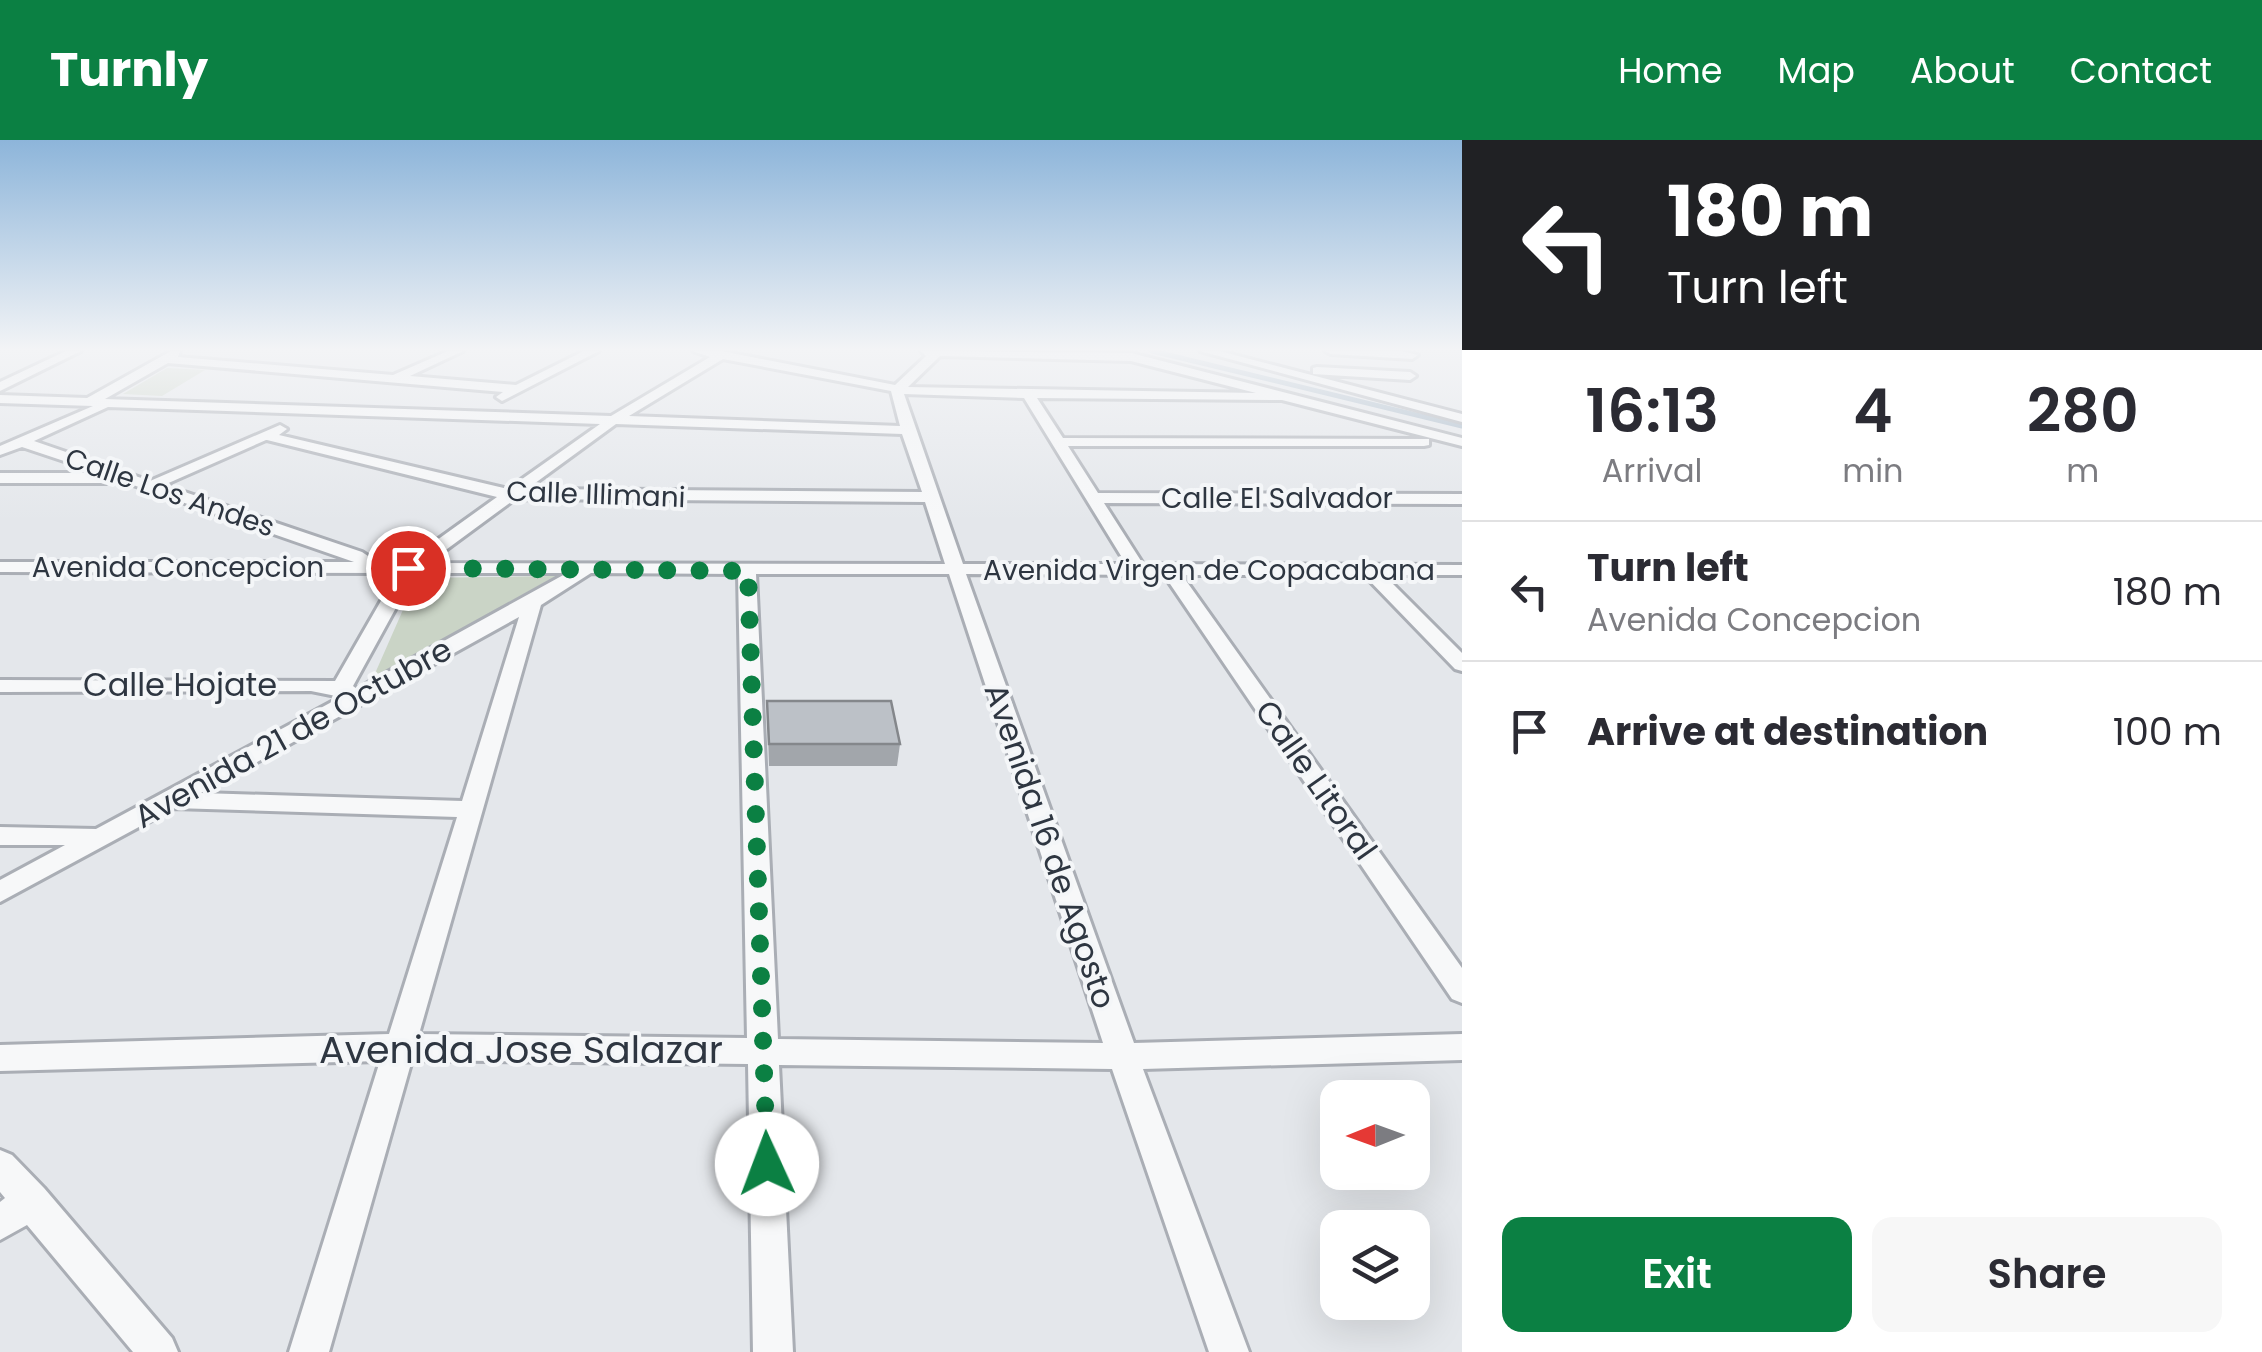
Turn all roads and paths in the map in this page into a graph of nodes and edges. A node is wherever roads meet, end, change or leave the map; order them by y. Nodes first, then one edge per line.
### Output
1 (100, 408) edge
2 (272, 408) edge
3 (482, 408) edge
4 (631, 408) edge
5 (902, 408) edge
6 (1037, 408) edge
7 (1321, 408) edge
8 (1418, 408) edge
9 (323, 409) junction
10 (469, 415) junction
11 (1462, 418) edge
12 (612, 421) junction
13 (908, 430) junction
14 (267, 436) junction
15 (22, 442) junction
16 (1058, 442) junction
17 (1461, 442) edge
18 (0, 451) edge
19 (0, 478) edge
20 (125, 478) junction
21 (150, 486) junction
22 (506, 494) junction
23 (931, 497) junction
24 (1093, 498) junction
25 (1462, 498) edge
26 (0, 567) edge
27 (371, 567) junction
28 (408, 568) junction
29 (955, 570) junction
30 (1138, 570) junction
31 (1170, 570) junction
32 (1369, 570) junction
33 (1462, 570) edge
34 (584, 571) junction
35 (748, 571) junction
36 (533, 602) junction
37 (1462, 665) edge
38 (0, 686) edge
39 (349, 693) junction
40 (169, 800) junction
41 (472, 809) junction
42 (0, 836) edge
43 (101, 837) junction
44 (0, 892) edge
45 (1462, 991) edge
46 (400, 1047) junction
47 (1462, 1047) edge
48 (763, 1051) junction
49 (1122, 1056) junction
50 (0, 1058) edge
51 (0, 1166) edge
52 (32, 1200) junction
53 (0, 1223) edge
54 (158, 1352) edge
55 (309, 1352) edge
56 (773, 1352) edge
57 (1229, 1352) edge

1 - 15 street
2 - 9 street
3 - 10 street
4 - 12 street
5 - 13 street, Avenida 16 de Agosto
6 - 16 street
7 - 17 street
8 - 11 street
9 - 10 street
9 - 14 street
10 - 12 street
12 - 13 street
12 - 22 street
13 - 23 street, Avenida 16 de Agosto
14 - 21 street
14 - 22 street, Calle Illimani
15 - 18 street
15 - 20 street, Calle Los Andes
16 - 17 street
16 - 24 street
19 - 20 street
20 - 21 street, Calle Los Andes
21 - 27 street, Calle Los Andes
22 - 23 street, Calle Illimani
22 - 28 street
23 - 29 street, Avenida 16 de Agosto
24 - 25 street, Calle El Salvador
24 - 30 street
26 - 27 street, Avenida Concepcion
27 - 28 street, Avenida Concepcion
28 - 34 street, Avenida Concepcion
28 - 39 street
29 - 30 street, Avenida Virgen de Copacabana
29 - 35 street, Avenida Concepcion
29 - 49 street, Avenida 16 de Agosto
30 - 31 street, Avenida Virgen de Copacabana
31 - 32 street, Avenida Virgen de Copacabana
31 - 45 street, Calle Litoral
32 - 33 street, Avenida Virgen de Copacabana
32 - 37 street
34 - 35 street, Avenida Concepcion
34 - 36 street, Avenida 21 de Octubre
35 - 48 street
36 - 39 street, Avenida 21 de Octubre
36 - 41 street
38 - 39 street, Calle Hojate
39 - 40 street, Avenida 21 de Octubre
40 - 41 street
40 - 43 street, Avenida 21 de Octubre
41 - 46 street
42 - 43 street
43 - 44 street, Avenida 21 de Octubre
46 - 48 street, Avenida Jose Salazar
46 - 50 street, Avenida Jose Salazar
46 - 55 street
47 - 49 street, Avenida Jose Salazar
48 - 49 street, Avenida Jose Salazar
48 - 56 street
49 - 57 street, Avenida 16 de Agosto
51 - 52 street
52 - 53 street
52 - 54 street

